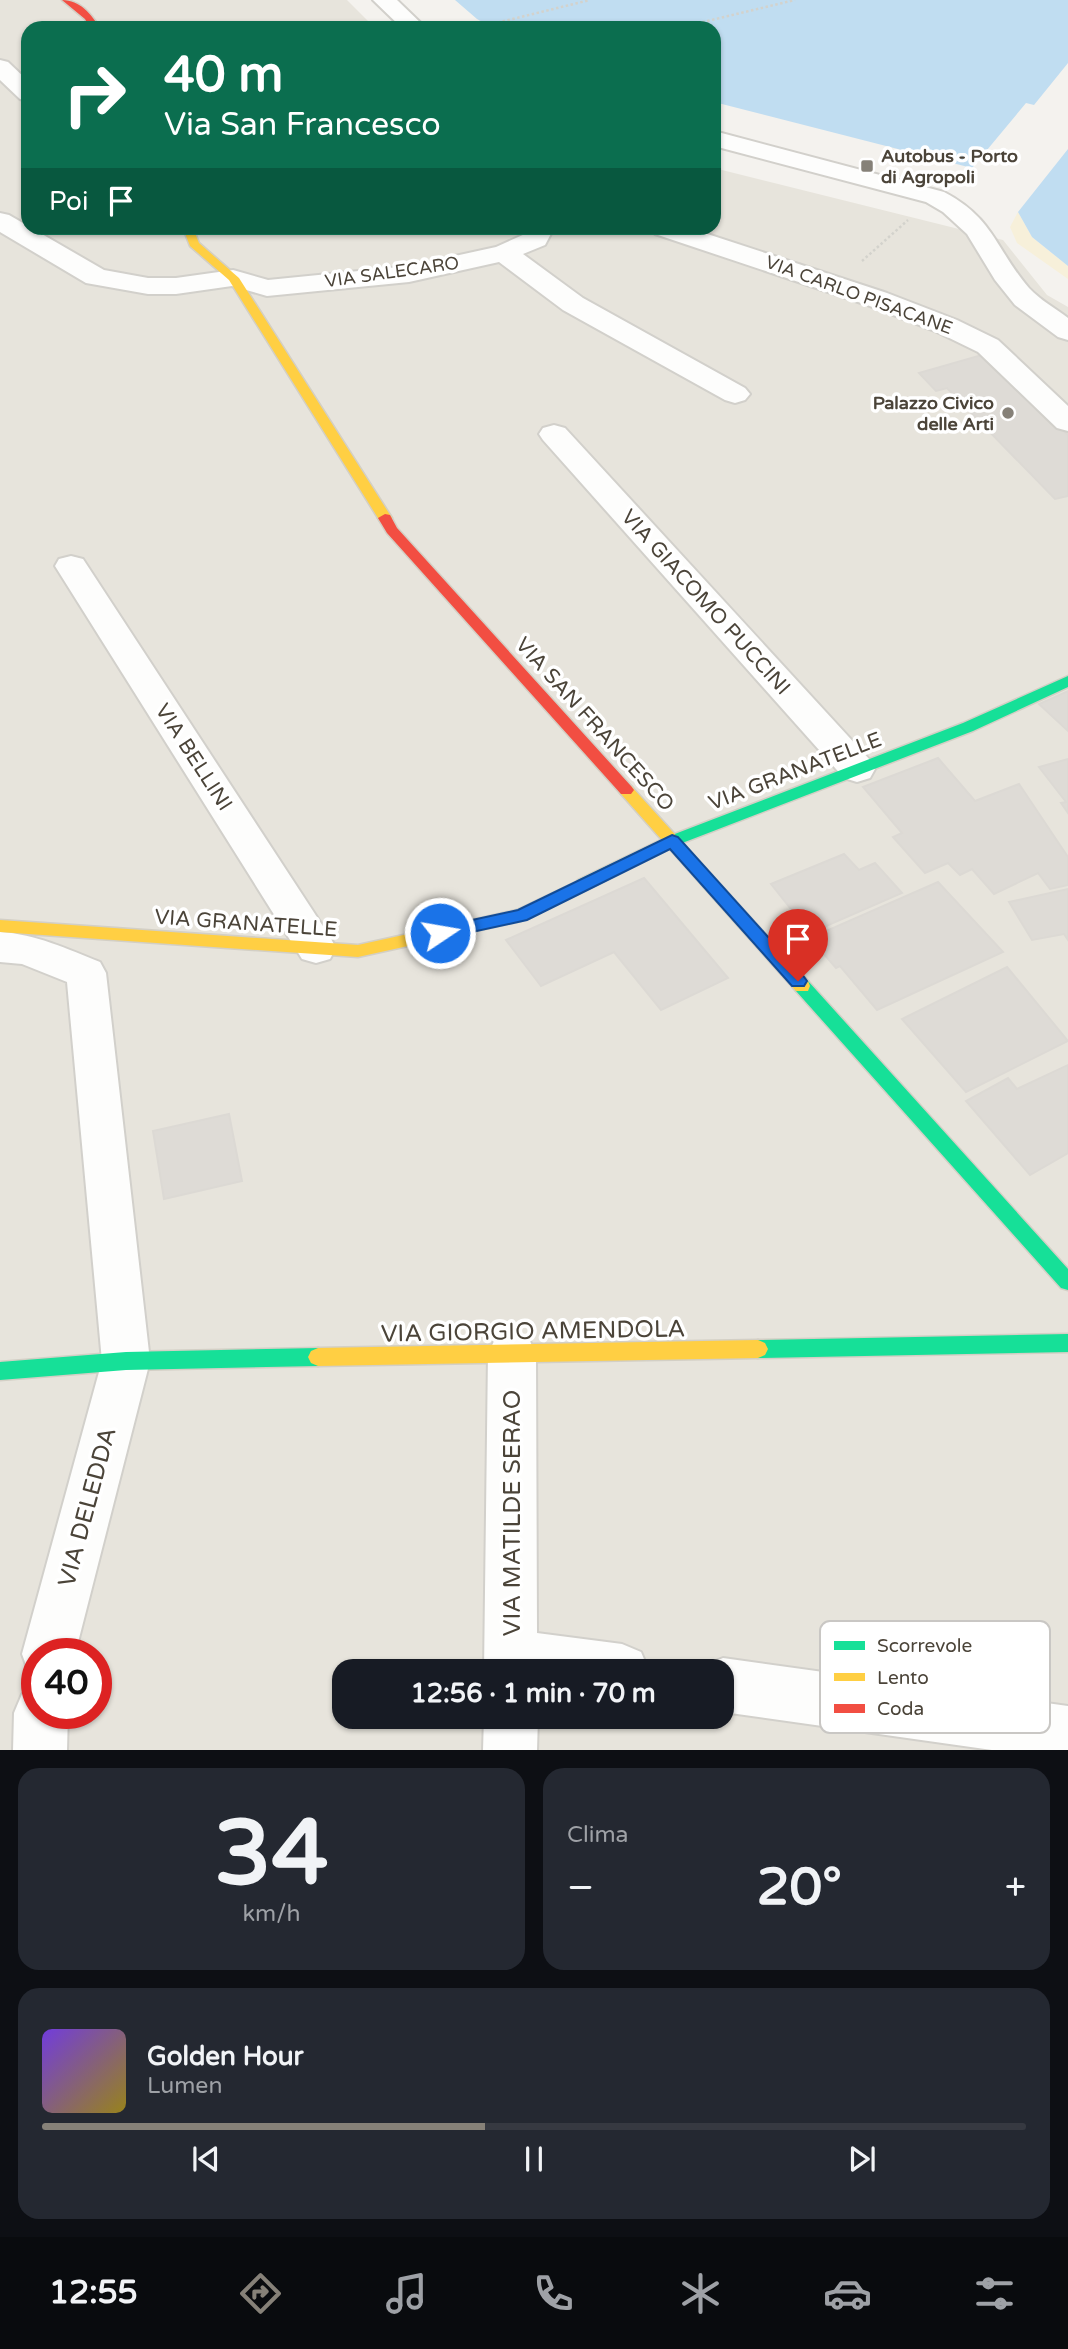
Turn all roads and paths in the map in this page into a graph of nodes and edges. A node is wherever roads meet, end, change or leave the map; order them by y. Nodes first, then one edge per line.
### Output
1 (67, 0) edge
2 (384, 0) edge
3 (590, 0) edge
4 (795, 0) edge
5 (90, 21) edge
6 (407, 21) edge
7 (508, 21) edge
8 (707, 21) edge
9 (0, 66) edge
10 (21, 87) edge
11 (721, 140) edge
12 (935, 197) junction
13 (0, 221) edge
14 (21, 233) edge
15 (24, 235) edge
16 (190, 235) edge
17 (538, 235) edge
18 (685, 235) edge
19 (504, 253) junction
20 (233, 278) junction
21 (834, 285) junction
22 (1068, 331) edge
23 (736, 394) dead end
24 (1068, 422) edge
25 (554, 434) dead end
26 (71, 566) dead end
27 (1068, 681) edge
28 (858, 769) junction
29 (672, 841) junction
30 (0, 926) edge
31 (0, 947) edge
32 (316, 948) junction
33 (1068, 1282) edge
34 (1068, 1343) edge
35 (512, 1354) junction
36 (126, 1361) junction
37 (0, 1371) edge
38 (52, 1638) edge
39 (511, 1659) edge
40 (734, 1687) edge
41 (820, 1698) edge
42 (41, 1729) edge
43 (511, 1729) edge
44 (1050, 1730) edge
45 (1068, 1733) edge
46 (40, 1750) edge
47 (510, 1750) edge

1 - 5 street
2 - 6 street
3 - 7 path
4 - 8 path
9 - 10 street
11 - 12 street
12 - 21 path
12 - 22 street
13 - 14 street
15 - 20 street
16 - 20 street, VIA SAN FRANCESCO
17 - 19 street, VIA SALECARO
18 - 21 street, VIA CARLO PISACANE
19 - 20 street, VIA SALECARO
19 - 23 street
20 - 29 street, VIA SAN FRANCESCO
21 - 24 street, VIA CARLO PISACANE
25 - 28 street, VIA GIACOMO PUCCINI
26 - 32 street, VIA BELLINI
27 - 28 street, VIA GRANATELLE
28 - 29 street, VIA GRANATELLE
29 - 32 street, VIA GRANATELLE
29 - 33 street, VIA SAN FRANCESCO
30 - 32 street, VIA GRANATELLE
31 - 36 street
34 - 35 street, VIA GIORGIO AMENDOLA
35 - 36 street, VIA GIORGIO AMENDOLA
35 - 39 street, VIA MATILDE SERAO
36 - 37 street, VIA GIORGIO AMENDOLA
36 - 38 street, VIA DELEDDA
40 - 41 street
42 - 46 street
43 - 47 street
44 - 45 street

